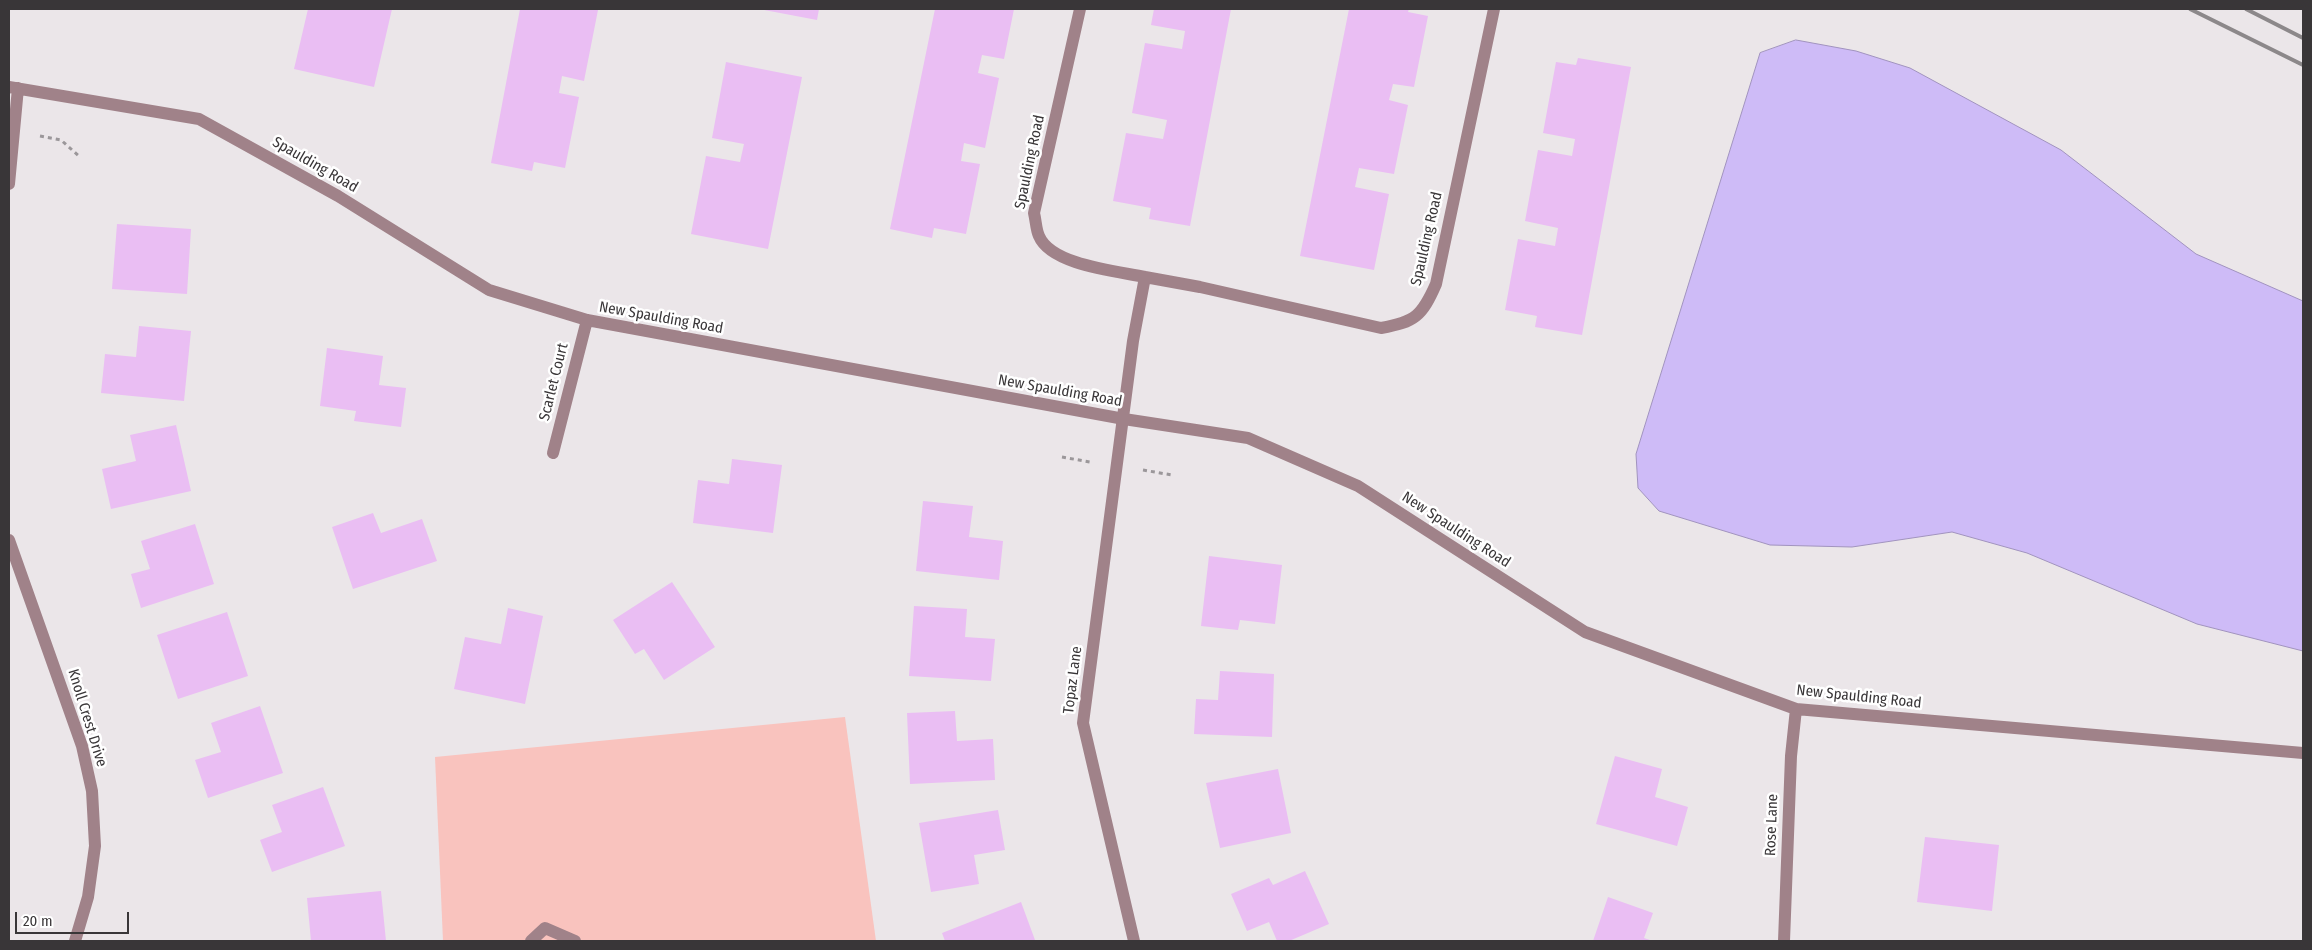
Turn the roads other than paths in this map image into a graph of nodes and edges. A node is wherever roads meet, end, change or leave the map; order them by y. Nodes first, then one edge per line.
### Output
1 (1080, 9) edge
2 (1494, 9) edge
3 (14, 87) edge
4 (9, 184) edge
5 (1145, 277) junction
6 (587, 320) junction
7 (1124, 419) junction
8 (553, 453) dead end
9 (9, 540) edge
10 (1796, 709) junction
11 (2303, 753) edge
12 (76, 941) edge
13 (531, 941) edge
14 (575, 941) edge
15 (1134, 941) edge
16 (1784, 941) edge

1 - 5 street, Spaulding Road
2 - 5 street, Spaulding Road
3 - 4 street
3 - 6 street, Spaulding Road
5 - 7 street
6 - 7 street, New Spaulding Road
6 - 8 street, Scarlet Court
7 - 10 street, New Spaulding Road
7 - 15 street, Topaz Lane
9 - 12 street, Knoll Crest Drive
10 - 11 street, New Spaulding Road
10 - 16 street, Rose Lane
13 - 14 street

